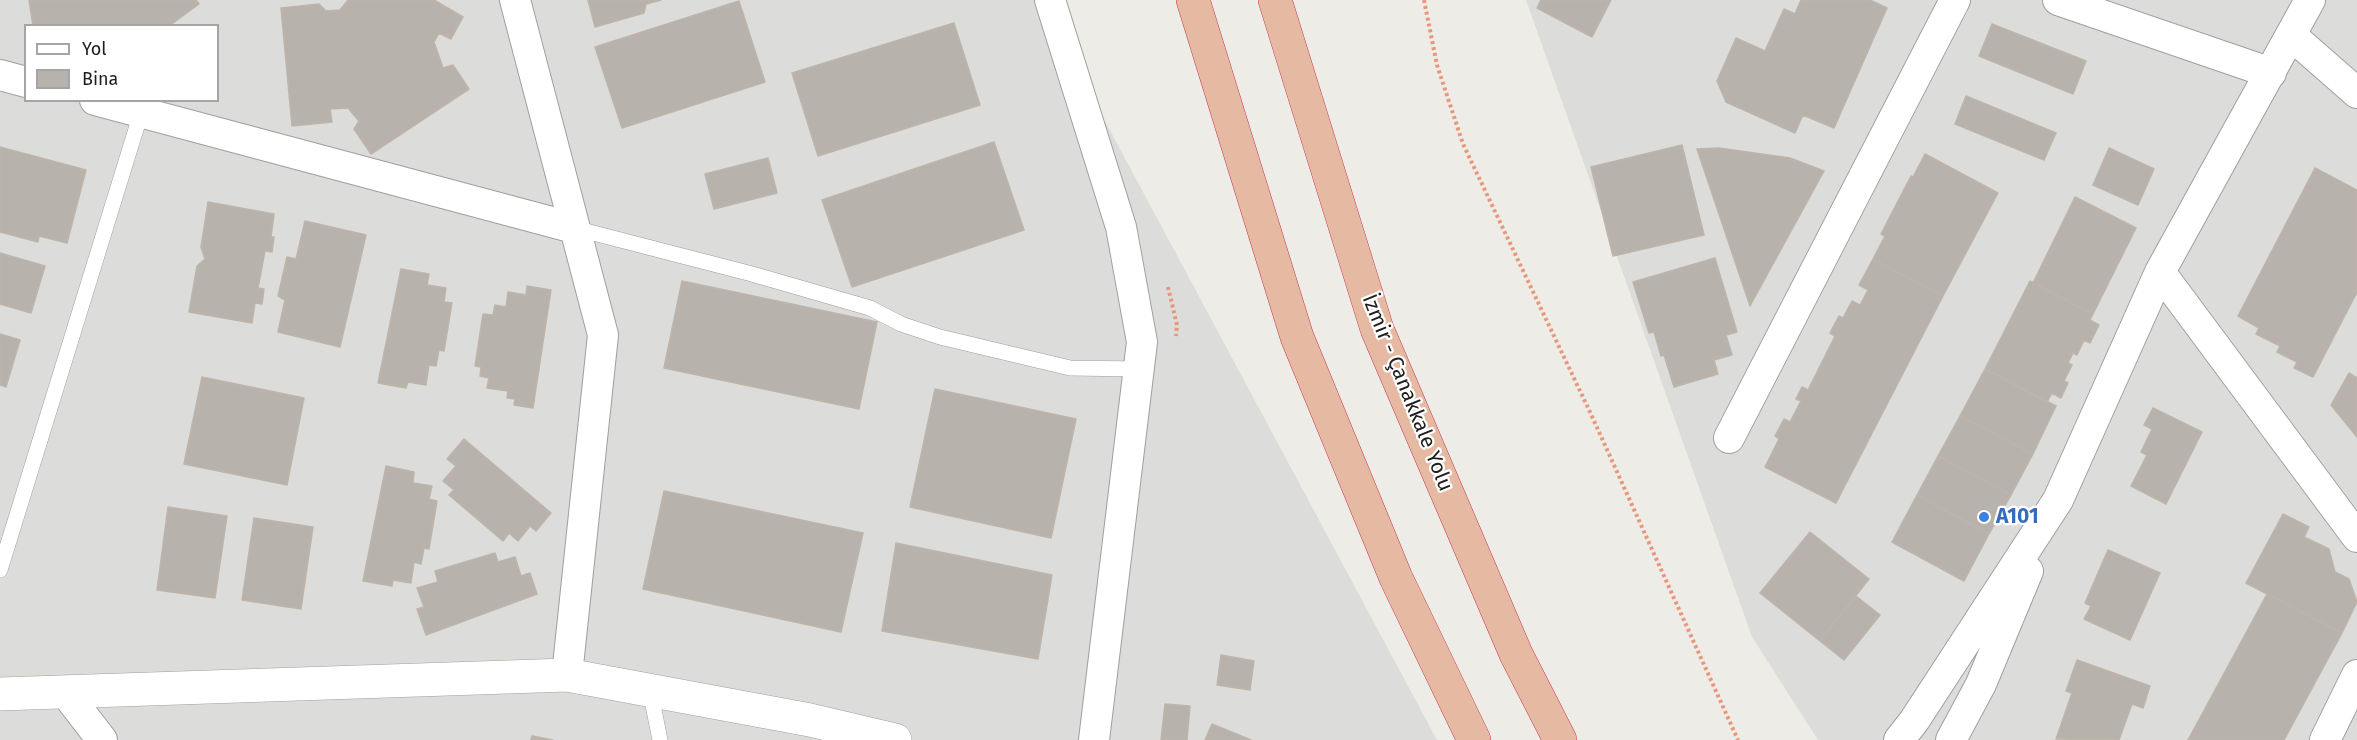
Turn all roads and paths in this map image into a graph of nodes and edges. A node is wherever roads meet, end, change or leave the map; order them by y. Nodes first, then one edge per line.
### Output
1 (515, 0) edge
2 (1050, 0) edge
3 (1192, 0) edge
4 (1275, 0) edge
5 (1424, 0) edge
6 (1955, 0) edge
7 (2058, 0) edge
8 (2310, 0) edge
9 (2292, 36) junction
10 (2271, 73) junction
11 (0, 75) edge
12 (24, 81) edge
13 (2357, 93) edge
14 (101, 102) edge
15 (141, 113) junction
16 (574, 228) junction
17 (2160, 272) junction
18 (1139, 369) junction
19 (1729, 438) dead end
20 (2058, 500) junction
21 (2357, 537) edge
22 (0, 570) edge
23 (567, 675) junction
24 (2357, 675) edge
25 (650, 690) junction
26 (65, 692) junction
27 (0, 694) edge
28 (102, 740) edge
29 (660, 740) edge
30 (895, 740) edge
31 (1094, 740) edge
32 (1474, 740) edge
33 (1560, 740) edge
34 (1738, 740) edge
35 (1899, 740) edge
36 (1952, 740) edge
37 (2325, 740) edge

1 - 16 street
2 - 18 street
3 - 32 highway
4 - 33 highway, İzmir - Çanakkale Yolu
5 - 34 path
6 - 19 street
7 - 10 street
8 - 9 street
9 - 10 street
9 - 13 street
10 - 17 street
11 - 12 street
14 - 15 street
15 - 16 street
15 - 22 lane
16 - 18 lane
16 - 23 street
17 - 20 street
17 - 21 street
18 - 31 street
20 - 35 street
20 - 36 street
23 - 25 street
23 - 26 street
24 - 37 street
25 - 29 lane
25 - 30 street
26 - 27 street
26 - 28 street

